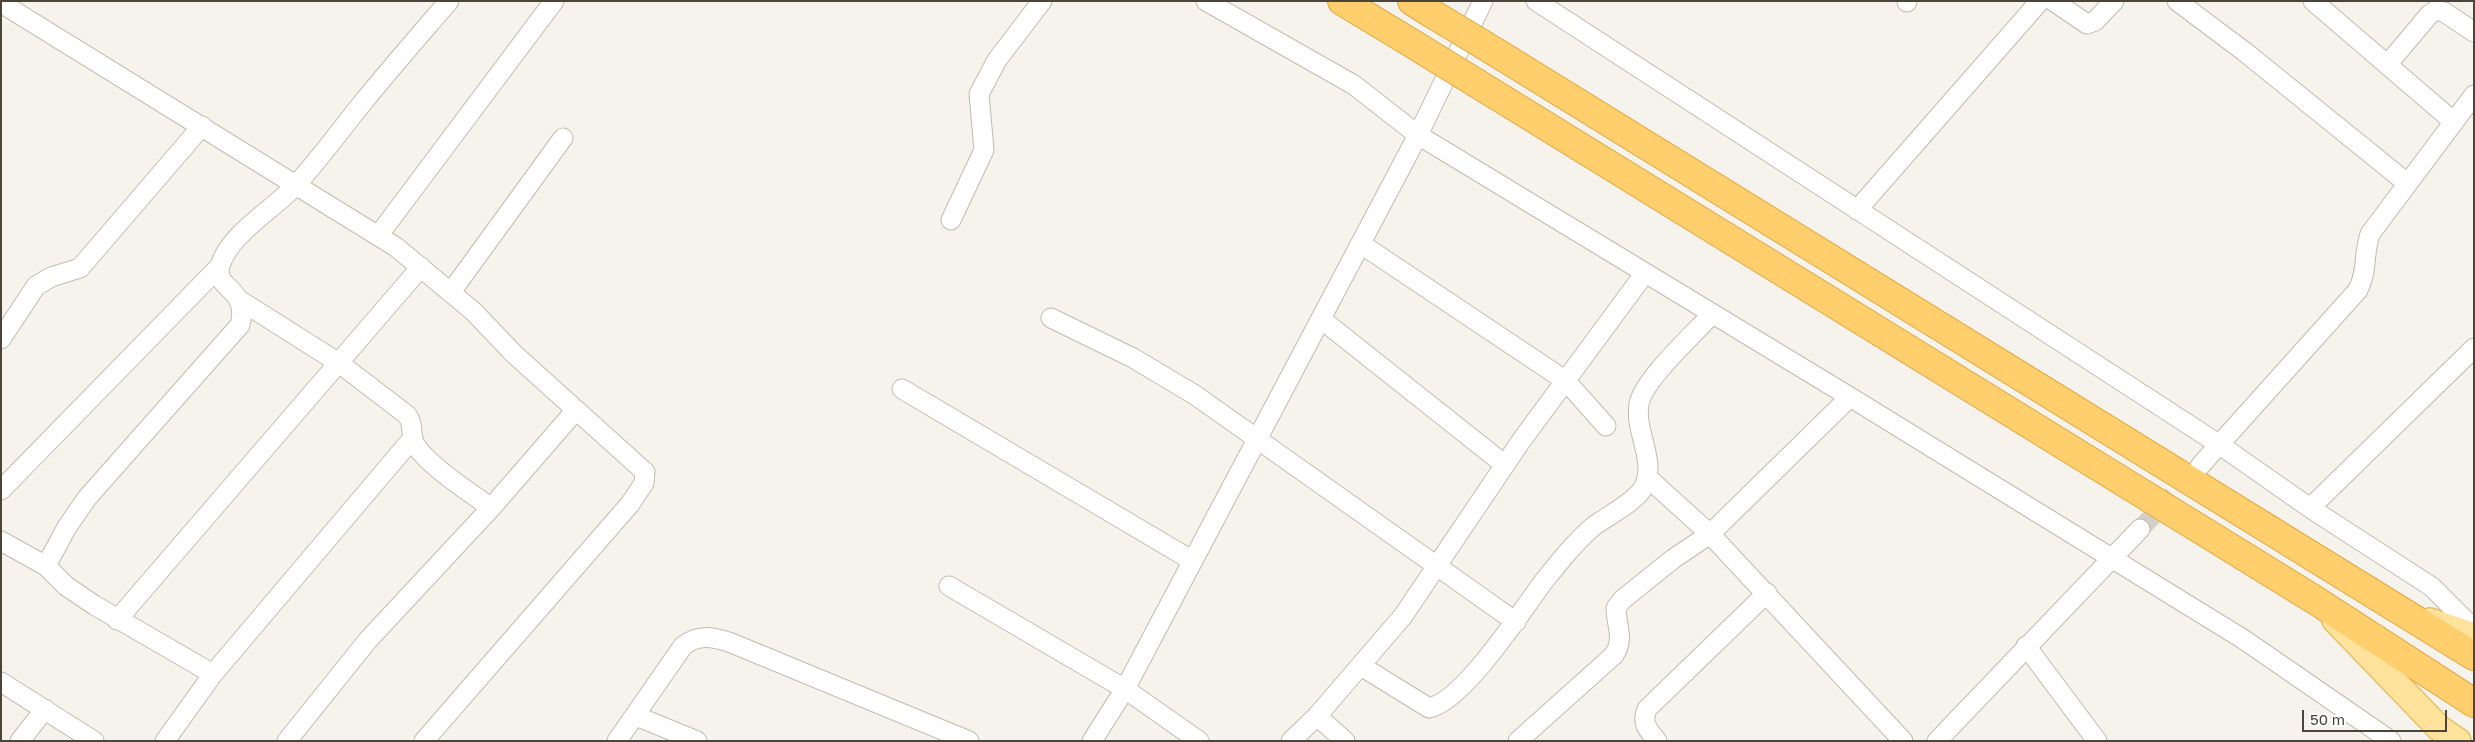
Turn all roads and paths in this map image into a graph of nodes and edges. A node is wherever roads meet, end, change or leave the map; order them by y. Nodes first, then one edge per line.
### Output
1 (449, 1) edge
2 (554, 1) edge
3 (1042, 1) edge
4 (1206, 1) edge
5 (1342, 1) edge
6 (1483, 1) edge
7 (1536, 1) edge
8 (2040, 1) edge
9 (2053, 1) edge
10 (2114, 1) edge
11 (2177, 1) edge
12 (2313, 1) edge
13 (1, 3) edge
14 (1422, 7) edge
15 (2474, 32) edge
16 (2387, 65) junction
17 (2474, 95) edge
18 (2454, 122) junction
19 (202, 126) junction
20 (1418, 135) junction
21 (563, 138) dead end
22 (2407, 183) junction
23 (295, 186) junction
24 (1858, 210) junction
25 (951, 220) dead end
26 (378, 236) junction
27 (1361, 244) junction
28 (219, 267) junction
29 (421, 267) junction
30 (1645, 273) junction
31 (451, 292) junction
32 (241, 301) junction
33 (1712, 314) junction
34 (1051, 318) dead end
35 (1321, 319) junction
36 (1, 340) edge
37 (2474, 348) edge
38 (338, 363) junction
39 (1566, 381) junction
40 (902, 389) dead end
41 (1850, 397) junction
42 (576, 410) junction
43 (1606, 426) dead end
44 (1258, 438) junction
45 (412, 439) junction
46 (2220, 445) junction
47 (1505, 465) junction
48 (2200, 466) tunnel mouth
49 (1648, 478) junction
50 (1, 490) edge
51 (490, 508) junction
52 (2310, 508) junction
53 (2140, 529) tunnel mouth
54 (1710, 534) junction
55 (1, 541) edge
56 (2112, 558) junction
57 (1193, 561) junction
58 (46, 566) junction
59 (1436, 567) junction
60 (949, 586) dead end
61 (1767, 593) junction
62 (2315, 600) junction
63 (2404, 612) junction
64 (117, 620) junction
65 (1516, 622) junction
66 (2474, 629) edge
67 (2474, 636) edge
68 (2026, 646) junction
69 (2474, 656) edge
70 (1361, 666) junction
71 (213, 674) junction
72 (1, 682) edge
73 (1125, 689) junction
74 (2474, 703) edge
75 (45, 709) junction
76 (636, 716) junction
77 (1317, 716) junction
78 (2367, 735) edge
79 (20, 741) edge
80 (94, 741) edge
81 (165, 741) edge
82 (286, 741) edge
83 (424, 741) edge
84 (617, 741) edge
85 (697, 741) edge
86 (969, 741) edge
87 (1092, 741) edge
88 (1199, 741) edge
89 (1291, 741) edge
90 (1345, 741) edge
91 (1518, 741) edge
92 (1656, 741) edge
93 (1903, 741) edge
94 (1938, 741) edge
95 (2097, 741) edge
96 (2391, 741) edge
97 (2458, 741) edge

1 - 23 street
2 - 26 street
3 - 25 street
4 - 20 street
5 - 62 highway, bridge
6 - 20 street
7 - 24 street
8 - 24 street
9 - 10 street
11 - 22 street
12 - 16 street
13 - 19 street
14 - 63 highway, bridge
15 - 16 street
16 - 18 street
17 - 18 street
18 - 22 street
19 - 23 street
19 - 36 street
20 - 27 street
20 - 30 street
21 - 31 street
22 - 46 street
23 - 26 street
23 - 28 street
24 - 46 street
26 - 29 street
27 - 35 street
27 - 39 street
28 - 32 street
28 - 50 street
29 - 31 street
29 - 38 street
30 - 33 street
30 - 39 street
31 - 42 street
32 - 38 street
32 - 58 street
33 - 41 street
33 - 49 street
34 - 44 street
35 - 44 street
35 - 47 street
37 - 52 street
38 - 45 street
38 - 64 street
39 - 43 street
39 - 47 street
40 - 57 street
41 - 54 street
41 - 56 street
42 - 51 street
42 - 83 street
44 - 57 street
44 - 59 street
45 - 51 street
45 - 71 street
46 - 48 street
46 - 52 street
47 - 59 street
49 - 54 street
49 - 65 street
51 - 82 street
52 - 66 street
53 - 56 street
54 - 61 street
54 - 91 street
55 - 58 street
56 - 68 street
56 - 78 street
57 - 73 street
58 - 64 street
59 - 65 street
59 - 70 street
60 - 73 street
61 - 92 street
61 - 93 street
62 - 74 highway
62 - 97 main road
63 - 67 main road
63 - 69 highway
64 - 71 street
65 - 70 street
68 - 94 street
68 - 95 street
70 - 77 street
71 - 81 street
72 - 75 street
73 - 87 street
73 - 88 street
75 - 79 street
75 - 80 street
76 - 84 street
76 - 85 street
76 - 86 street
77 - 89 street
77 - 90 street
78 - 96 street

